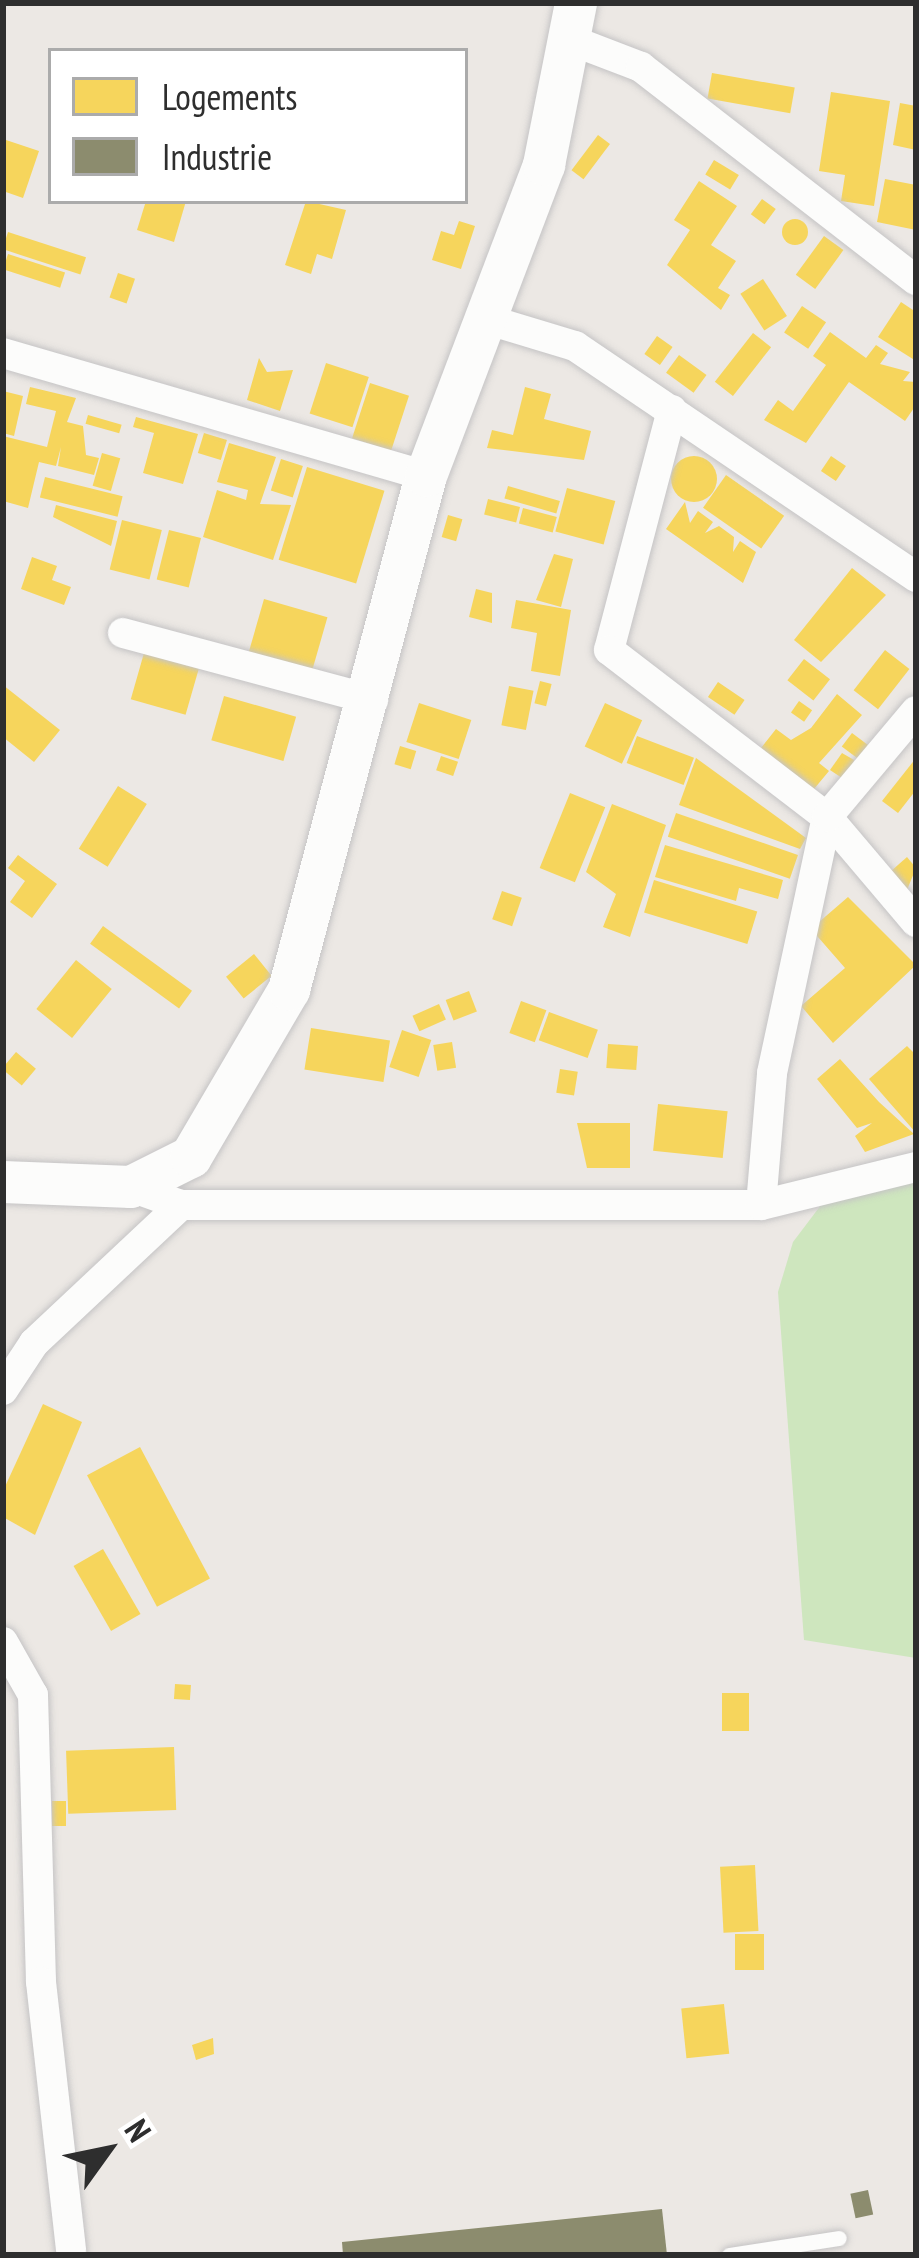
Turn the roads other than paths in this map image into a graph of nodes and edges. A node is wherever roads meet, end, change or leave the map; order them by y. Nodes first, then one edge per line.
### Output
1 (572, 21) edge
2 (916, 280) edge
3 (482, 318) junction
4 (3, 353) edge
5 (672, 410) junction
6 (426, 476) junction
7 (916, 578) edge
8 (123, 633) dead end
9 (373, 700) junction
10 (916, 711) edge
11 (827, 818) junction
12 (916, 922) edge
13 (916, 1167) edge
14 (3, 1182) edge
15 (131, 1187) junction
16 (181, 1205) junction
17 (761, 1205) junction
18 (3, 1390) edge
19 (3, 1642) edge
20 (839, 2238) dead end
21 (71, 2250) dead end
22 (729, 2255) edge

1 - 2 street
1 - 3 street
3 - 5 street
3 - 6 street
4 - 6 street
5 - 7 street
5 - 11 street
6 - 9 street
8 - 9 street
9 - 15 street
10 - 11 street
11 - 12 street
11 - 17 street
13 - 17 street
14 - 15 street
15 - 16 street
16 - 17 street
16 - 18 street
19 - 21 street
20 - 22 lane

